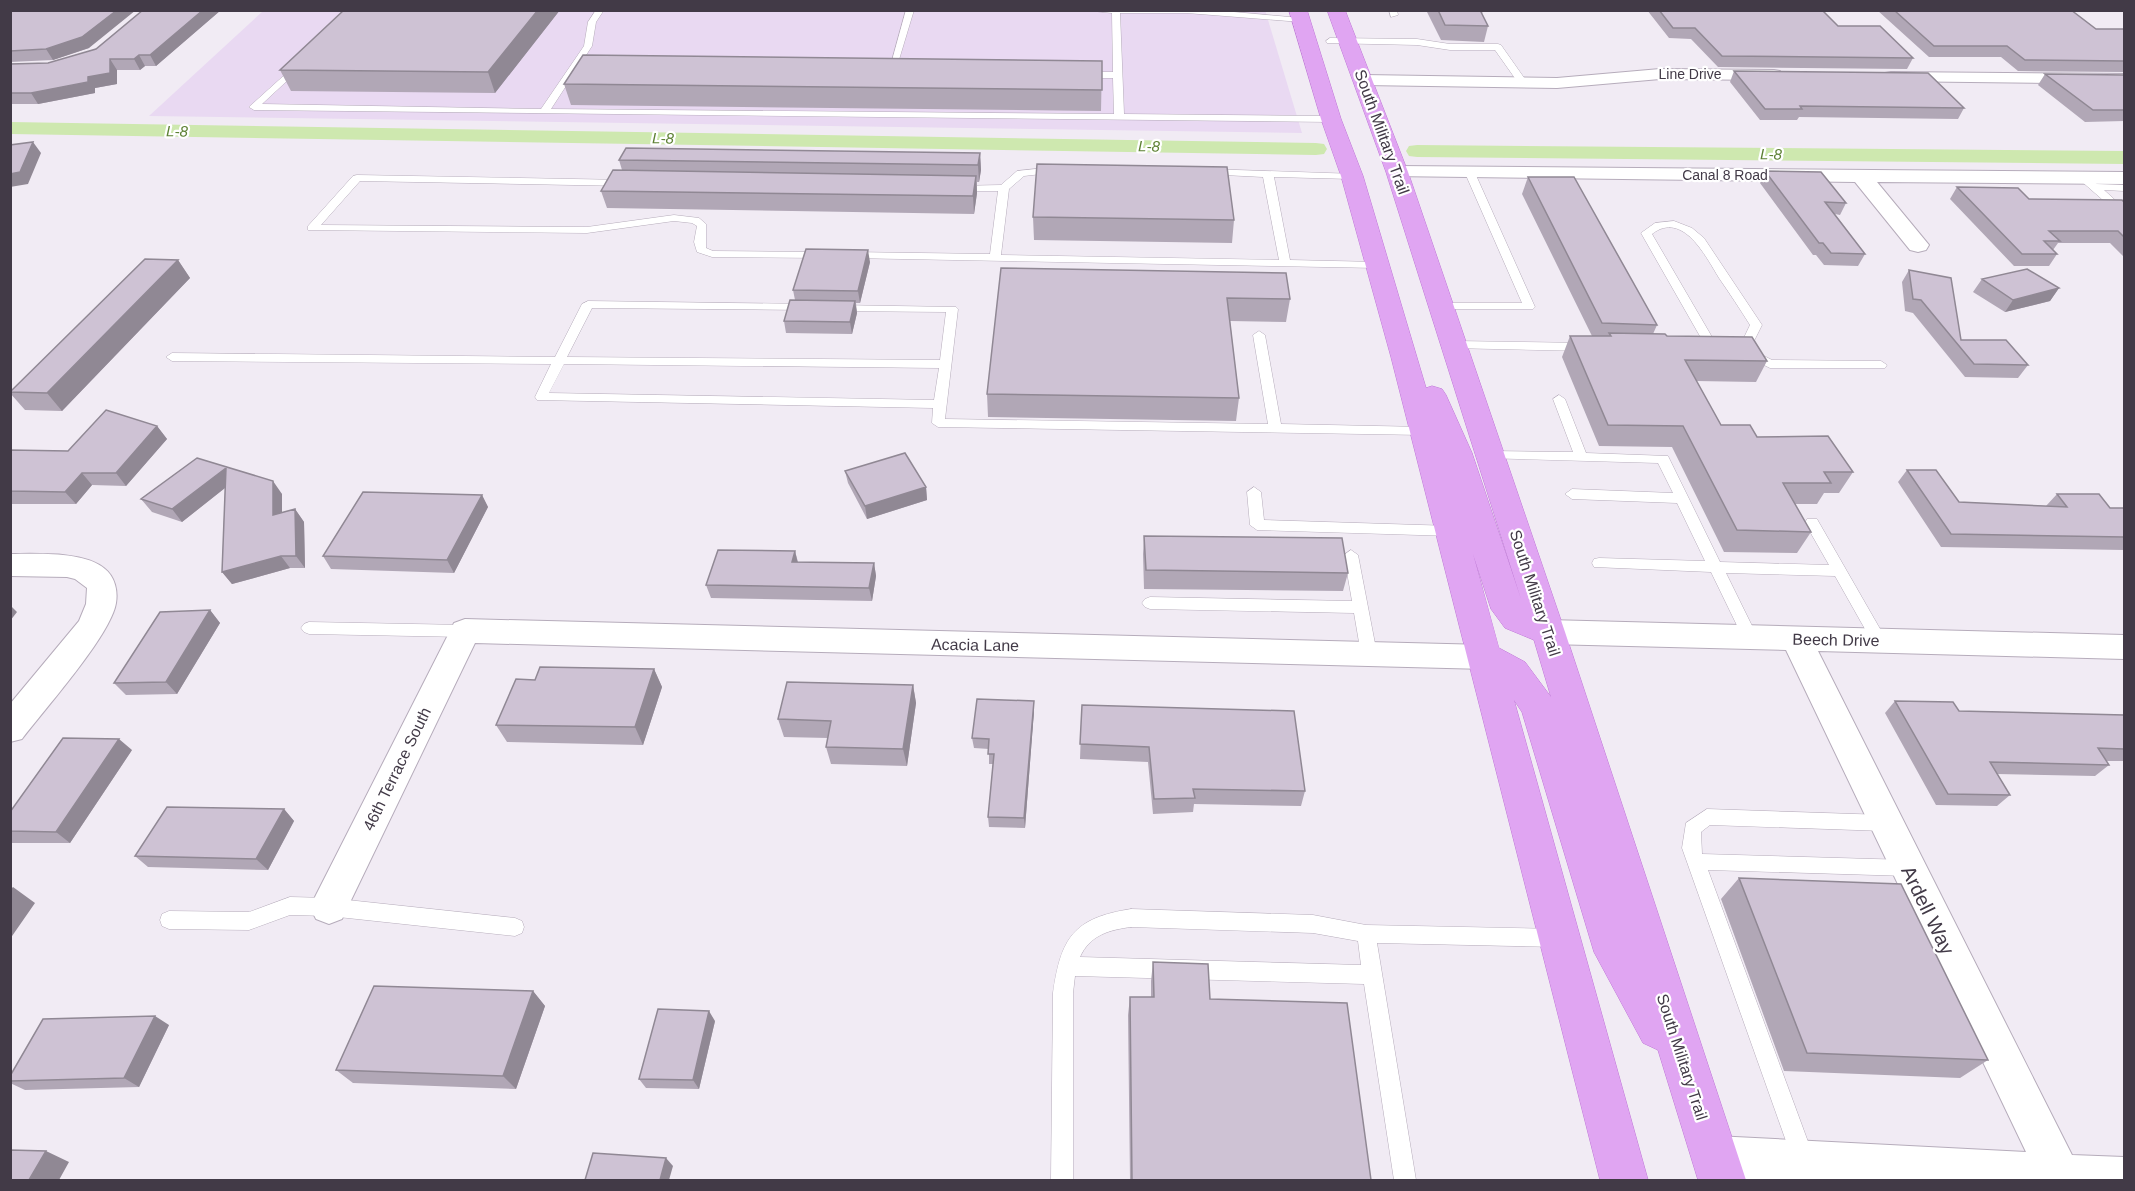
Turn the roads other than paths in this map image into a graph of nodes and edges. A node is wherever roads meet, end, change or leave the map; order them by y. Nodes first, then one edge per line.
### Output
1 (600, 10) edge
2 (910, 10) edge
3 (1087, 10) edge
4 (1198, 10) edge
5 (1116, 11) edge
6 (1187, 11) edge
7 (1297, 13) edge
8 (1338, 31) edge
9 (304, 59) edge
10 (573, 68) junction
11 (585, 69) edge
12 (879, 73) edge
13 (891, 73) junction
14 (903, 73) edge
15 (1070, 75) edge
16 (1118, 75) junction
17 (1790, 75) edge
18 (1874, 76) edge
19 (1364, 80) junction
20 (2124, 80) edge
21 (1522, 82) junction
22 (544, 112) junction
23 (1377, 116) junction
24 (1119, 117) junction
25 (1331, 119) junction
26 (1063, 169) edge
27 (1200, 172) edge
28 (1397, 172) junction
29 (1470, 173) junction
30 (1268, 174) junction
31 (1860, 175) junction
32 (1352, 176) junction
33 (2124, 178) edge
34 (2090, 182) junction
35 (633, 183) edge
36 (944, 188) edge
37 (1004, 188) junction
38 (2124, 188) edge
39 (2124, 213) edge
40 (1918, 244) dead end
41 (995, 257) junction
42 (1285, 264) junction
43 (1378, 265) junction
44 (1441, 306) junction
45 (1260, 335) dead end
46 (1454, 345) junction
47 (1593, 347) edge
48 (1723, 350) junction
49 (172, 357) dead end
50 (1404, 357) junction
51 (560, 359) junction
52 (945, 364) junction
53 (1881, 365) dead end
54 (1558, 399) dead end
55 (941, 404) junction
56 (1275, 429) junction
57 (1424, 431) junction
58 (1490, 455) junction
59 (1581, 457) junction
60 (1254, 492) dead end
61 (1572, 494) dead end
62 (1683, 498) junction
63 (1812, 523) dead end
64 (1452, 531) junction
65 (1351, 555) dead end
66 (1599, 562) dead end
67 (10, 565) edge
68 (1716, 566) junction
69 (1839, 571) junction
70 (1150, 603) dead end
71 (1361, 607) junction
72 (309, 628) dead end
73 (465, 631) junction
74 (1548, 632) junction
75 (1750, 638) junction
76 (1796, 639) junction
77 (1879, 641) junction
78 (2124, 647) edge
79 (1369, 654) junction
80 (1486, 657) junction
81 (10, 729) edge
82 (1885, 823) junction
83 (1696, 862) junction
84 (1908, 868) junction
85 (329, 907) junction
86 (169, 920) dead end
87 (515, 927) dead end
88 (1366, 934) junction
89 (1560, 939) junction
90 (1066, 966) junction
91 (1373, 975) junction
92 (1690, 1082) junction
93 (1805, 1163) junction
94 (1718, 1169) edge
95 (2062, 1179) edge
96 (2124, 1179) edge
97 (1062, 1180) edge
98 (1405, 1180) edge
99 (1624, 1180) edge

1 - 10 lane
2 - 13 lane
3 - 5 lane
4 - 6 lane
5 - 6 lane
5 - 16 lane
6 - 7 lane
7 - 8 main road
7 - 25 main road
8 - 19 main road, South Military Trail
8 - 21 lane
8 - 23 main road
9 - 22 lane
10 - 11 lane
10 - 22 lane
12 - 13 lane
13 - 14 lane
15 - 16 lane
16 - 24 lane
17 - 21 street, Line Drive
18 - 20 street
19 - 21 street, Line Drive
19 - 23 main road, South Military Trail
22 - 24 lane
23 - 28 main road, South Military Trail
24 - 25 lane
25 - 32 main road
26 - 37 lane
27 - 30 lane
28 - 29 street, Canal 8 Road
28 - 44 main road, South Military Trail
29 - 31 street, Canal 8 Road
29 - 44 lane
30 - 32 lane
30 - 42 lane
31 - 34 street, Canal 8 Road
31 - 40 street
32 - 43 main road
33 - 34 street, Canal 8 Road
34 - 38 lane
34 - 39 lane
35 - 41 lane
36 - 37 lane
37 - 41 lane
41 - 42 lane
42 - 43 lane
43 - 50 main road
44 - 46 main road, South Military Trail
45 - 56 lane
46 - 47 lane
46 - 58 main road, South Military Trail
48 - 48 lane
48 - 53 lane
49 - 51 lane
50 - 57 main road
50 - 74 main road
51 - 52 lane
51 - 52 lane
51 - 55 lane
52 - 55 lane
54 - 59 lane
55 - 56 lane
56 - 57 lane
57 - 64 main road
58 - 59 lane
58 - 74 main road, South Military Trail
59 - 62 lane
60 - 64 lane
61 - 62 lane
62 - 68 lane
63 - 69 lane
64 - 80 main road
65 - 71 lane
66 - 68 lane
67 - 81 street
68 - 69 lane
68 - 75 lane
69 - 77 lane
70 - 71 lane
71 - 79 lane
72 - 73 lane
73 - 79 street, Acacia Lane
73 - 85 street, 46th Terrace South
74 - 75 street, Beech Drive
74 - 92 main road, South Military Trail
75 - 76 street, Beech Drive
76 - 77 street, Beech Drive
76 - 82 street, Ardell Way
77 - 78 street, Beech Drive
79 - 80 street, Acacia Lane
80 - 89 main road
80 - 92 main road
82 - 83 lane
82 - 84 street, Ardell Way
83 - 84 lane
83 - 93 lane
84 - 95 street, Ardell Way
85 - 86 lane
85 - 87 lane
88 - 89 lane
88 - 90 lane
88 - 91 lane
89 - 99 main road
90 - 91 lane
90 - 97 lane
91 - 98 lane
92 - 94 main road, South Military Trail
93 - 94 street
93 - 95 street
95 - 96 street

